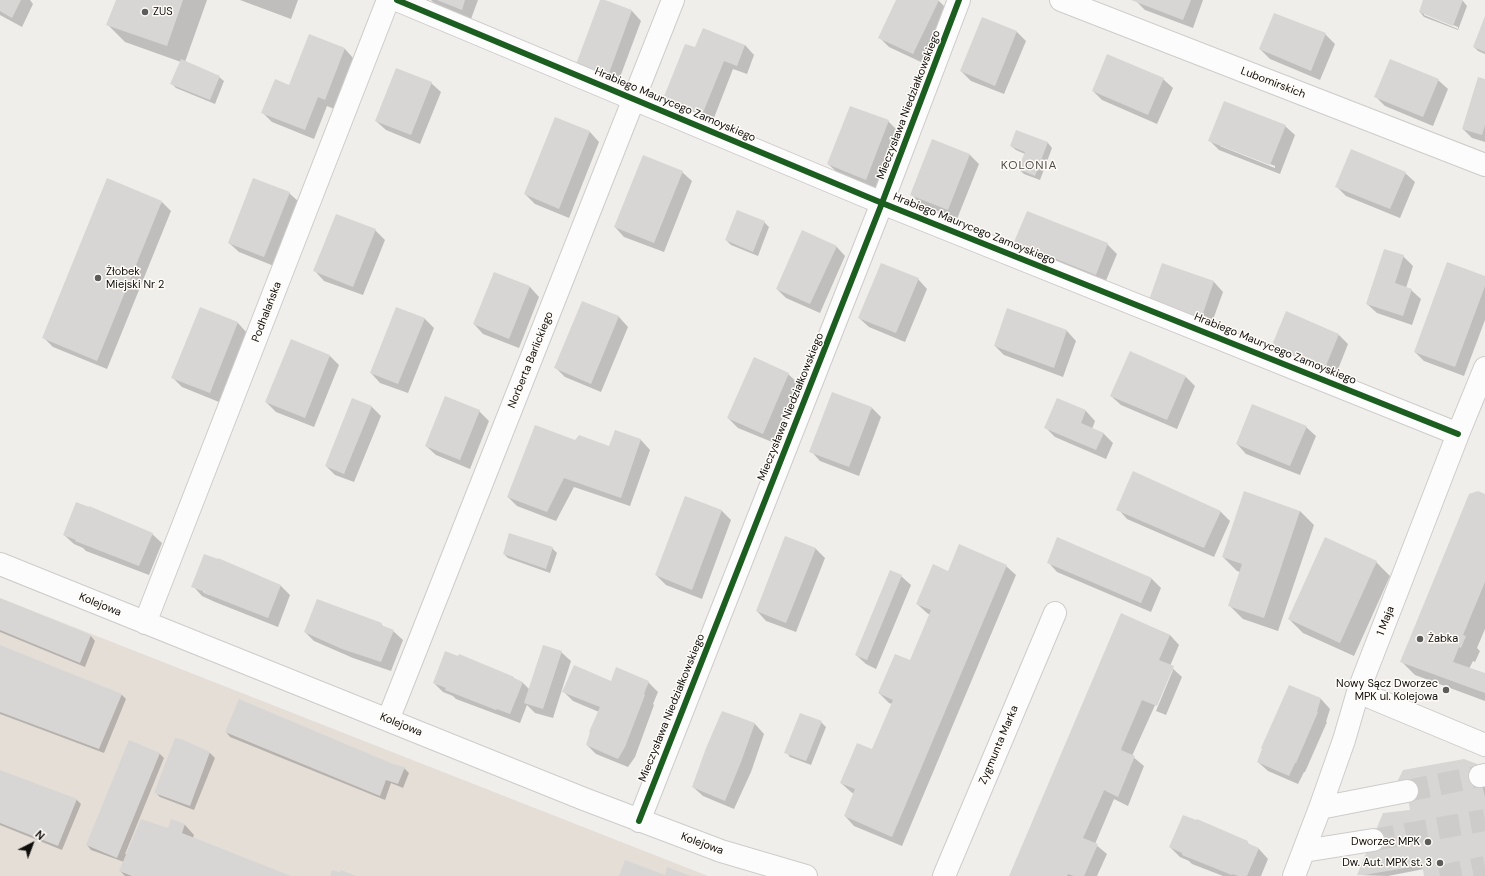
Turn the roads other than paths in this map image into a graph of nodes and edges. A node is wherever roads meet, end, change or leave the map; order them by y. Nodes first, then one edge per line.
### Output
1 (388, 0) edge
2 (397, 0) edge
3 (673, 0) edge
4 (959, 0) edge
5 (1061, 0) edge
6 (634, 99) junction
7 (1485, 165) edge
8 (882, 203) junction
9 (1485, 368) edge
10 (1458, 434) junction
11 (0, 564) edge
12 (1055, 613) dead end
13 (146, 623) junction
14 (1358, 692) junction
15 (388, 720) junction
16 (1485, 745) edge
17 (1407, 791) tunnel mouth
18 (1320, 808) junction
19 (639, 821) junction
20 (1373, 840) tunnel mouth
21 (1304, 851) junction
22 (806, 876) edge
23 (944, 876) edge
24 (1294, 876) edge

1 - 13 street, Podhalańska
2 - 6 street, Hrabiego Maurycego Zamoyskiego
3 - 6 street, Norberta Barlickiego
4 - 8 street, Mieczysława Niedziałkowskiego
5 - 7 street, Lubomirskich
6 - 8 street, Hrabiego Maurycego Zamoyskiego
6 - 15 street, Norberta Barlickiego
8 - 10 street, Hrabiego Maurycego Zamoyskiego
8 - 19 street, Mieczysława Niedziałkowskiego
9 - 10 street, 1 Maja
10 - 14 street, 1 Maja
11 - 13 street, Kolejowa
12 - 23 street, Zygmunta Marka
13 - 15 street, Kolejowa
14 - 16 street
14 - 18 street, 1 Maja
15 - 19 street, Kolejowa
17 - 18 street
18 - 21 street, 1 Maja
19 - 22 street, Kolejowa
20 - 21 street
21 - 24 street, 1 Maja

